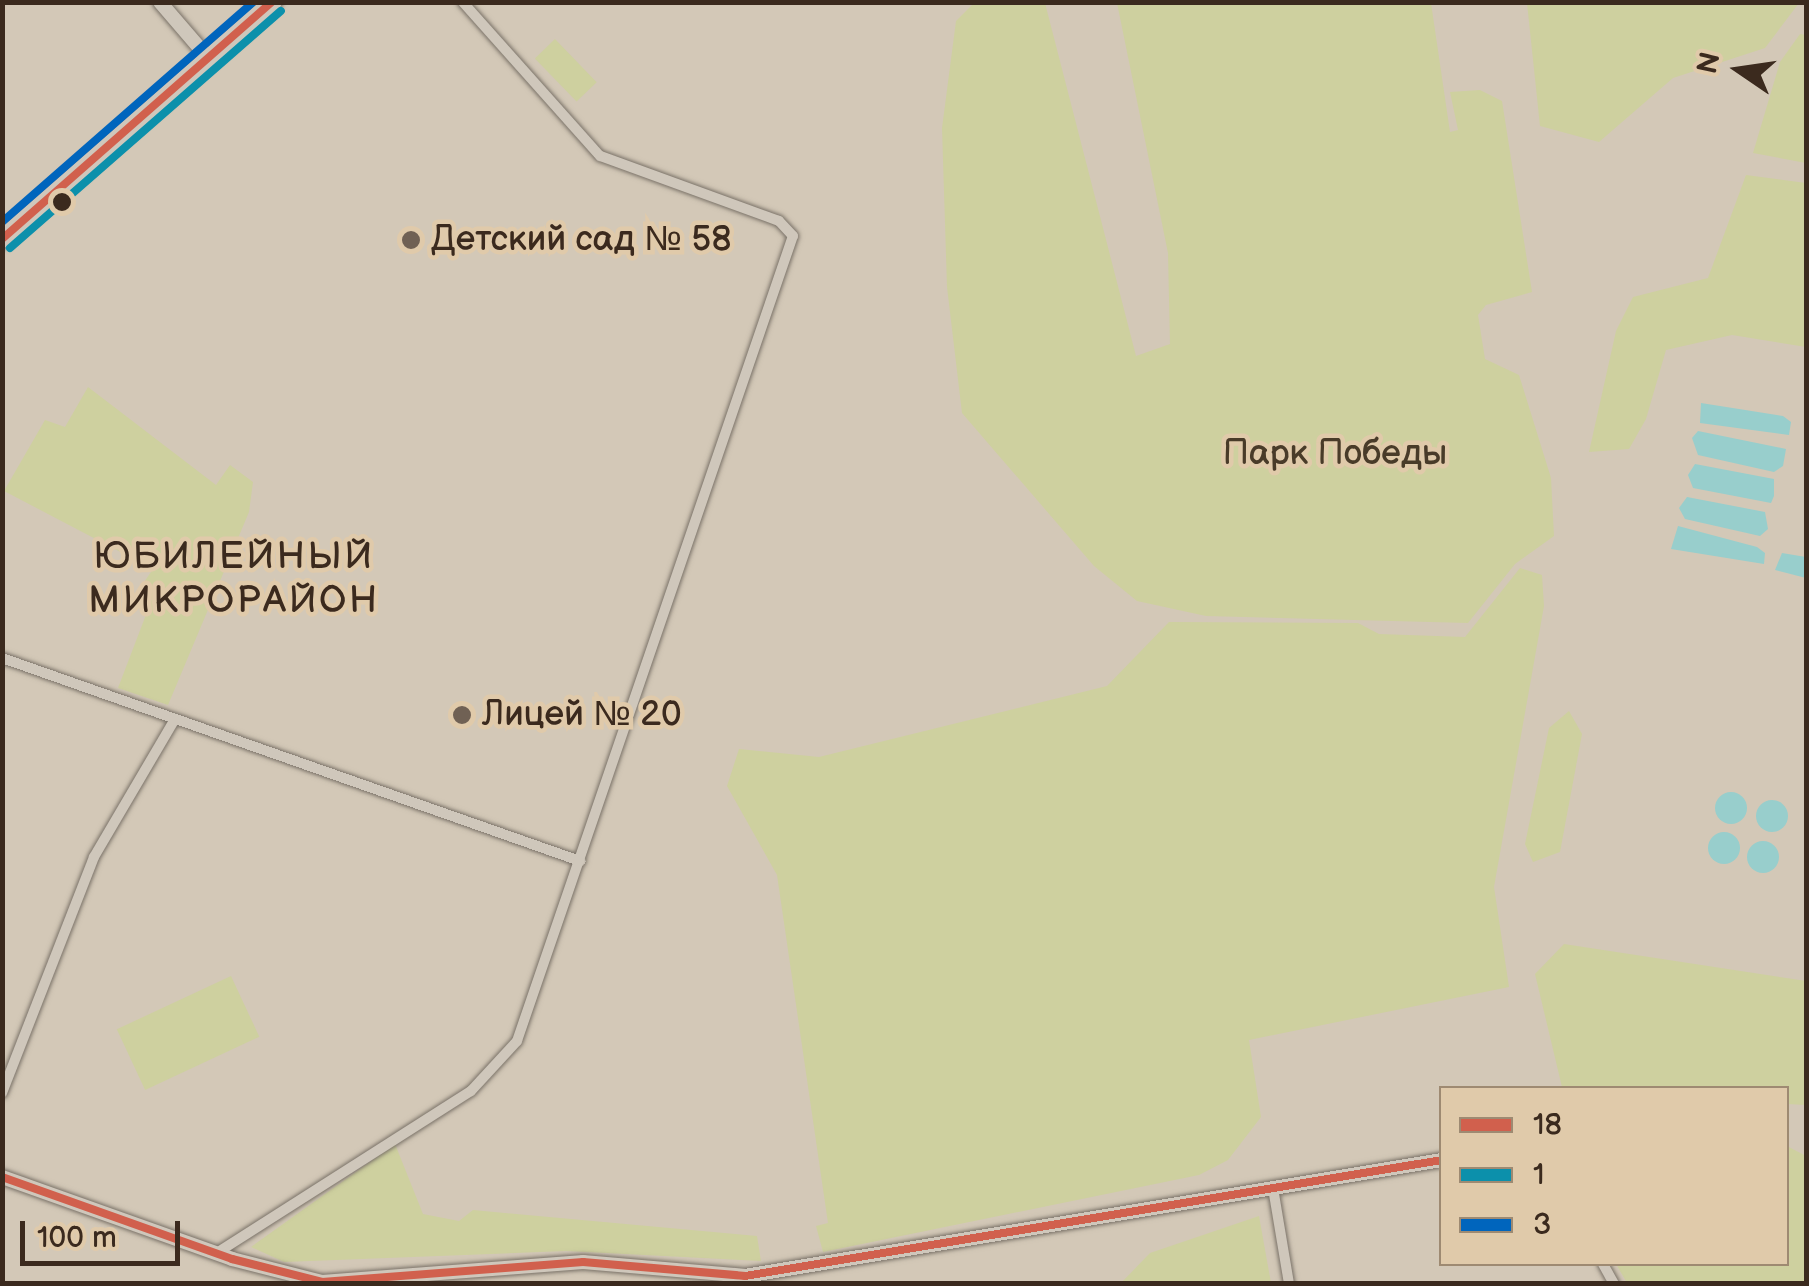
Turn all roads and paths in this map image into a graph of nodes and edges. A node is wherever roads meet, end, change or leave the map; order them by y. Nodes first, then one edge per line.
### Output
1 (160, 2) edge
2 (273, 2) edge
3 (463, 2) edge
4 (209, 59) junction
5 (2, 239) edge
6 (2, 658) edge
7 (174, 719) junction
8 (580, 861) junction
9 (2, 1093) edge
10 (1439, 1160) edge
11 (2, 1178) edge
12 (1273, 1188) junction
13 (215, 1254) junction
14 (1289, 1284) edge

1 - 4 street
2 - 4 highway
3 - 8 street
4 - 5 highway
6 - 7 street
7 - 8 street
7 - 9 street
8 - 13 street
10 - 12 street
11 - 13 street
12 - 13 street
12 - 14 street

